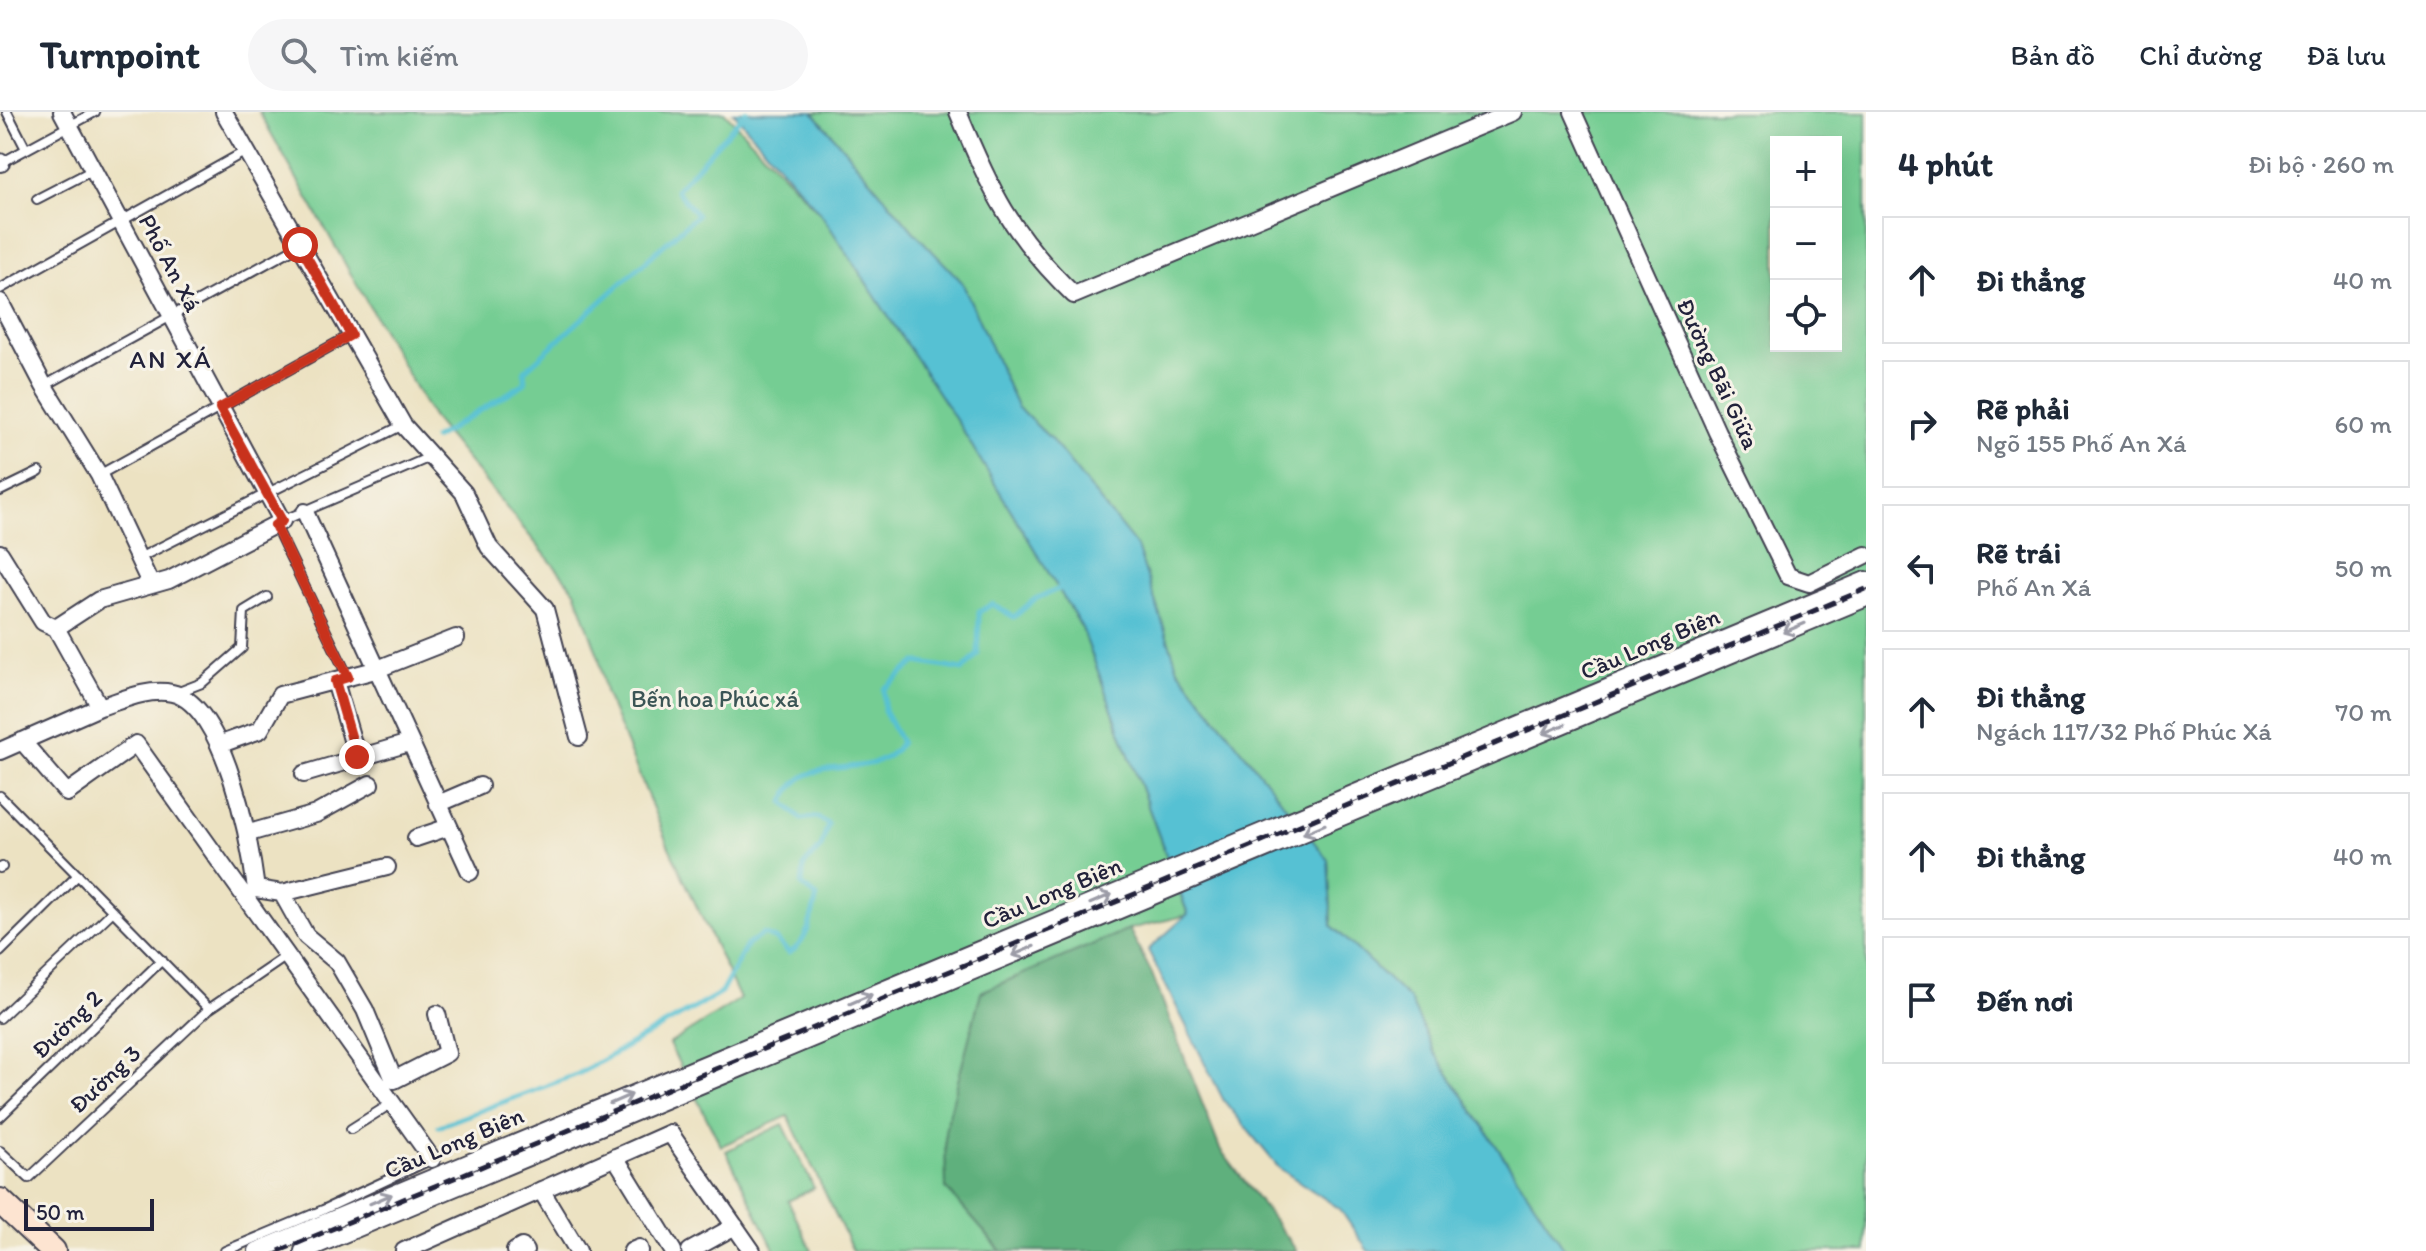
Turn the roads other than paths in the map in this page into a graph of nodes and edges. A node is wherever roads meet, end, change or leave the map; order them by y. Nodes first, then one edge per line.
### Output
1 (7, 112) edge
2 (95, 112) edge
3 (224, 112) edge
4 (958, 112) edge
5 (1513, 112) edge
6 (1573, 112) edge
7 (65, 118) edge
8 (26, 149) junction
9 (246, 151) junction
10 (0, 163) edge
11 (93, 170) junction
12 (37, 199) dead end
13 (120, 222) junction
14 (300, 245) junction
15 (0, 289) edge
16 (0, 302) edge
17 (169, 315) junction
18 (351, 335) junction
19 (44, 386) junction
20 (220, 408) junction
21 (403, 425) junction
22 (431, 456) junction
23 (39, 472) dead end
24 (99, 475) junction
25 (0, 491) edge
26 (267, 497) junction
27 (305, 512) junction
28 (278, 523) junction
29 (0, 553) edge
30 (1866, 555) edge
31 (138, 559) junction
32 (1866, 580) edge
33 (151, 585) junction
34 (267, 597) dead end
35 (1866, 598) edge
36 (56, 628) junction
37 (456, 638) dead end
38 (375, 670) junction
39 (342, 679) junction
40 (175, 693) junction
41 (100, 707) junction
42 (579, 737) dead end
43 (8, 743) edge
44 (409, 743) junction
45 (221, 744) junction
46 (357, 757) junction
47 (304, 774) dead end
48 (370, 784) dead end
49 (480, 786) dead end
50 (0, 796) edge
51 (438, 804) junction
52 (449, 827) junction
53 (249, 833) junction
54 (37, 834) junction
55 (416, 838) dead end
56 (29, 842) dead end
57 (387, 867) dead end
58 (470, 872) dead end
59 (78, 875) junction
60 (282, 893) junction
61 (113, 911) junction
62 (0, 952) edge
63 (288, 955) junction
64 (162, 960) junction
65 (209, 1009) junction
66 (2, 1013) edge
67 (437, 1014) dead end
68 (392, 1103) junction
69 (0, 1117) edge
70 (351, 1129) dead end
71 (0, 1151) edge
72 (615, 1157) junction
73 (432, 1159) joint
74 (541, 1190) junction
75 (0, 1201) edge
76 (735, 1226) junction
77 (53, 1251) edge
78 (225, 1251) edge
79 (257, 1251) edge
80 (303, 1251) edge
81 (404, 1251) edge
82 (515, 1251) edge
83 (525, 1251) edge
84 (578, 1251) edge
85 (632, 1251) edge
86 (640, 1251) edge
87 (673, 1251) edge
88 (690, 1251) edge
89 (752, 1251) edge

1 - 8 lane
2 - 7 lane
3 - 9 street
4 - 5 street
6 - 30 street, Đường Bãi Giữa
7 - 8 lane
7 - 11 street, Phố An Xá
8 - 10 lane
9 - 13 lane
9 - 14 street
11 - 12 lane
11 - 13 street, Phố An Xá
13 - 15 lane
13 - 17 street, Phố An Xá
14 - 17 lane
14 - 18 street
16 - 19 street
17 - 19 lane
17 - 20 street, Phố An Xá
18 - 20 lane
18 - 21 street
19 - 24 street
20 - 24 lane
20 - 26 street, Phố An Xá
21 - 22 street
21 - 26 lane
22 - 27 lane
22 - 42 street
23 - 25 lane
24 - 31 street
26 - 28 street, Phố An Xá
26 - 31 lane
27 - 28 lane
27 - 38 street
28 - 33 street
28 - 39 lane
29 - 36 street
31 - 33 street
79 -> 32 street, Cầu Long Biên
33 - 36 street
34 - 40 lane
35 -> 80 street, Cầu Long Biên
36 - 41 street
37 - 38 street
38 - 39 street
38 - 44 street
39 - 45 street
39 - 46 street
40 - 41 street
40 - 45 street
41 - 43 street
43 - 63 street
44 - 46 street
44 - 51 street
45 - 53 street
46 - 47 street
48 - 53 street
49 - 51 street
50 - 54 lane
51 - 52 street
52 - 55 street
52 - 58 street
53 - 60 street
54 - 56 lane
54 - 59 lane
57 - 60 street
59 - 61 lane
59 - 62 lane
60 - 67 street
61 - 64 lane
61 - 66 lane
63 - 65 lane, Đường 3
63 - 68 street
64 - 65 lane
64 - 69 lane, Đường 2
65 - 71 lane, Đường 3
68 - 70 lane
68 - 73 street
72 - 74 street
72 - 76 street
72 - 87 street
73 - 78 lane
74 - 81 street
74 - 84 street
75 - 77 street
76 - 88 street
76 - 89 street
82 - 83 street
85 - 86 street

